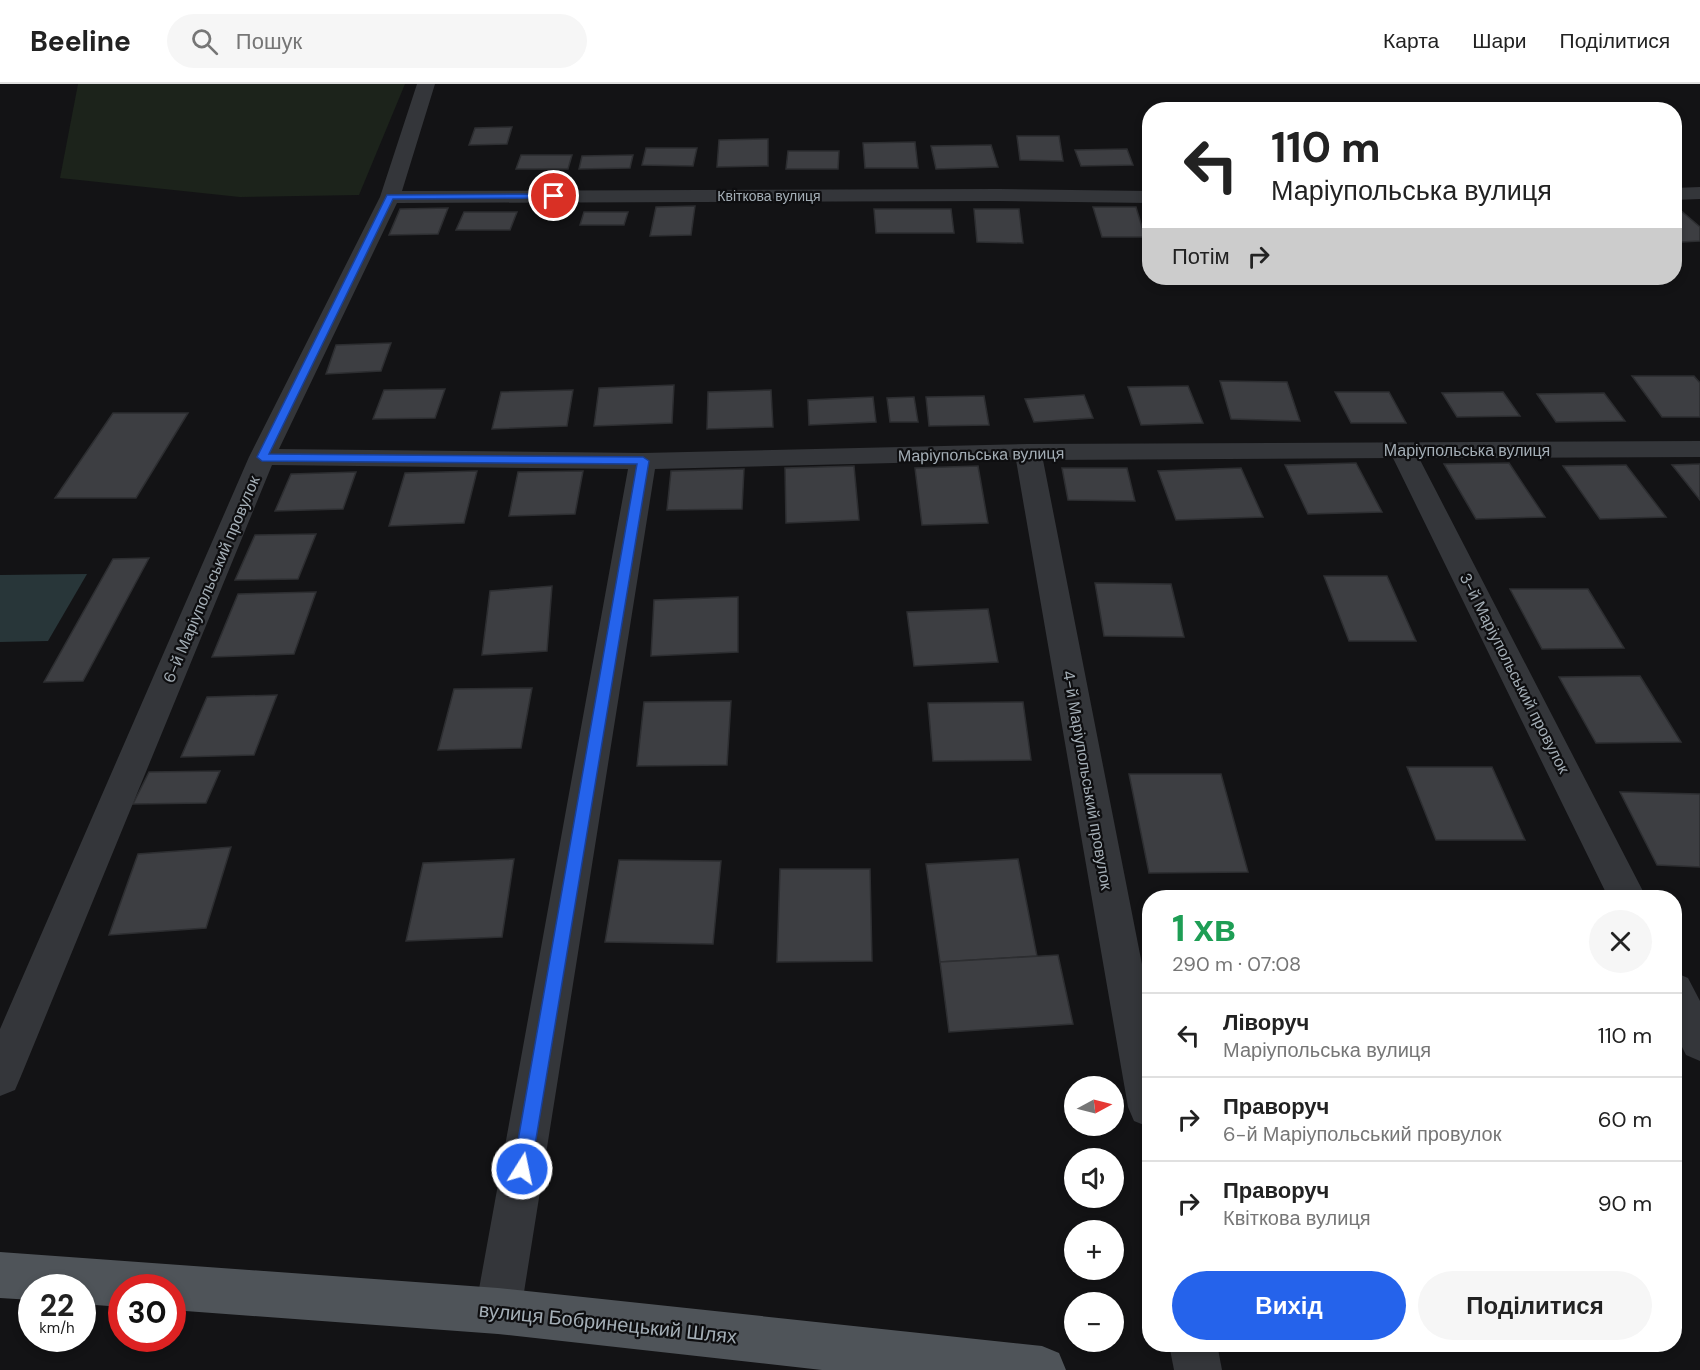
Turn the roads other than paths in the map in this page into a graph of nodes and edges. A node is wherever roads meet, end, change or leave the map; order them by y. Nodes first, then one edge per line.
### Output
1 (426, 84) edge
2 (1682, 194) edge
3 (1700, 194) edge
4 (390, 197) junction
5 (1142, 197) edge
6 (1700, 449) edge
7 (1402, 450) junction
8 (1028, 453) junction
9 (262, 457) junction
10 (643, 461) junction
11 (1623, 890) edge
12 (1682, 1006) edge
13 (1700, 1042) edge
14 (1142, 1069) edge
15 (0, 1076) edge
16 (0, 1275) edge
17 (108, 1283) edge
18 (186, 1288) edge
19 (498, 1311) junction
20 (1195, 1352) edge
21 (1042, 1370) edge
22 (1198, 1370) edge

1 - 4 street, 6-й Маріупольський провулок
2 - 3 street
4 - 5 street, Квіткова вулиця
4 - 9 street, 6-й Маріупольський провулок
6 - 7 street, Маріупольська вулиця
7 - 8 street, Маріупольська вулиця
7 - 11 street, 3-й Маріупольський провулок
8 - 10 street, Маріупольська вулиця
8 - 14 street, 4-й Маріупольський провулок
9 - 10 street, Маріупольська вулиця
9 - 15 street, 6-й Маріупольський провулок
10 - 19 street
12 - 13 street
16 - 17 main road, вулиця Бобринецький Шлях
18 - 19 main road, вулиця Бобринецький Шлях
19 - 21 main road, вулиця Бобринецький Шлях
20 - 22 street

